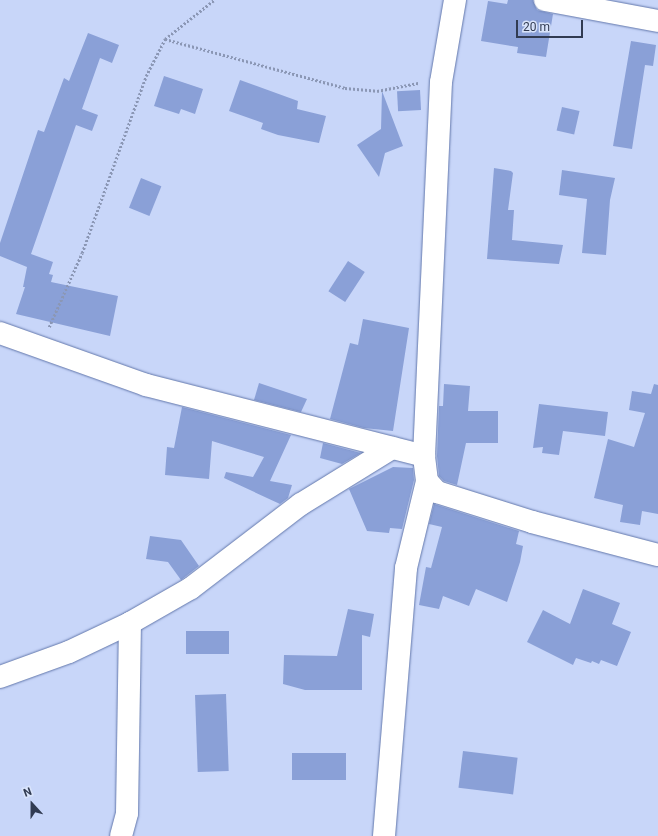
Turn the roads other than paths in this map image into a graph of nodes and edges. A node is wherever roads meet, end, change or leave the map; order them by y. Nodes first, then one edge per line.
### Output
1 (455, 0) edge
2 (545, 0) edge
3 (658, 21) edge
4 (0, 334) edge
5 (392, 448) junction
6 (424, 456) junction
7 (426, 481) junction
8 (658, 555) edge
9 (130, 623) junction
10 (0, 677) edge
11 (121, 836) edge
12 (384, 836) edge

1 - 6 street
2 - 3 street
4 - 5 street
5 - 6 street
5 - 9 street
6 - 7 street
7 - 8 street
7 - 12 street
9 - 10 street
9 - 11 street

